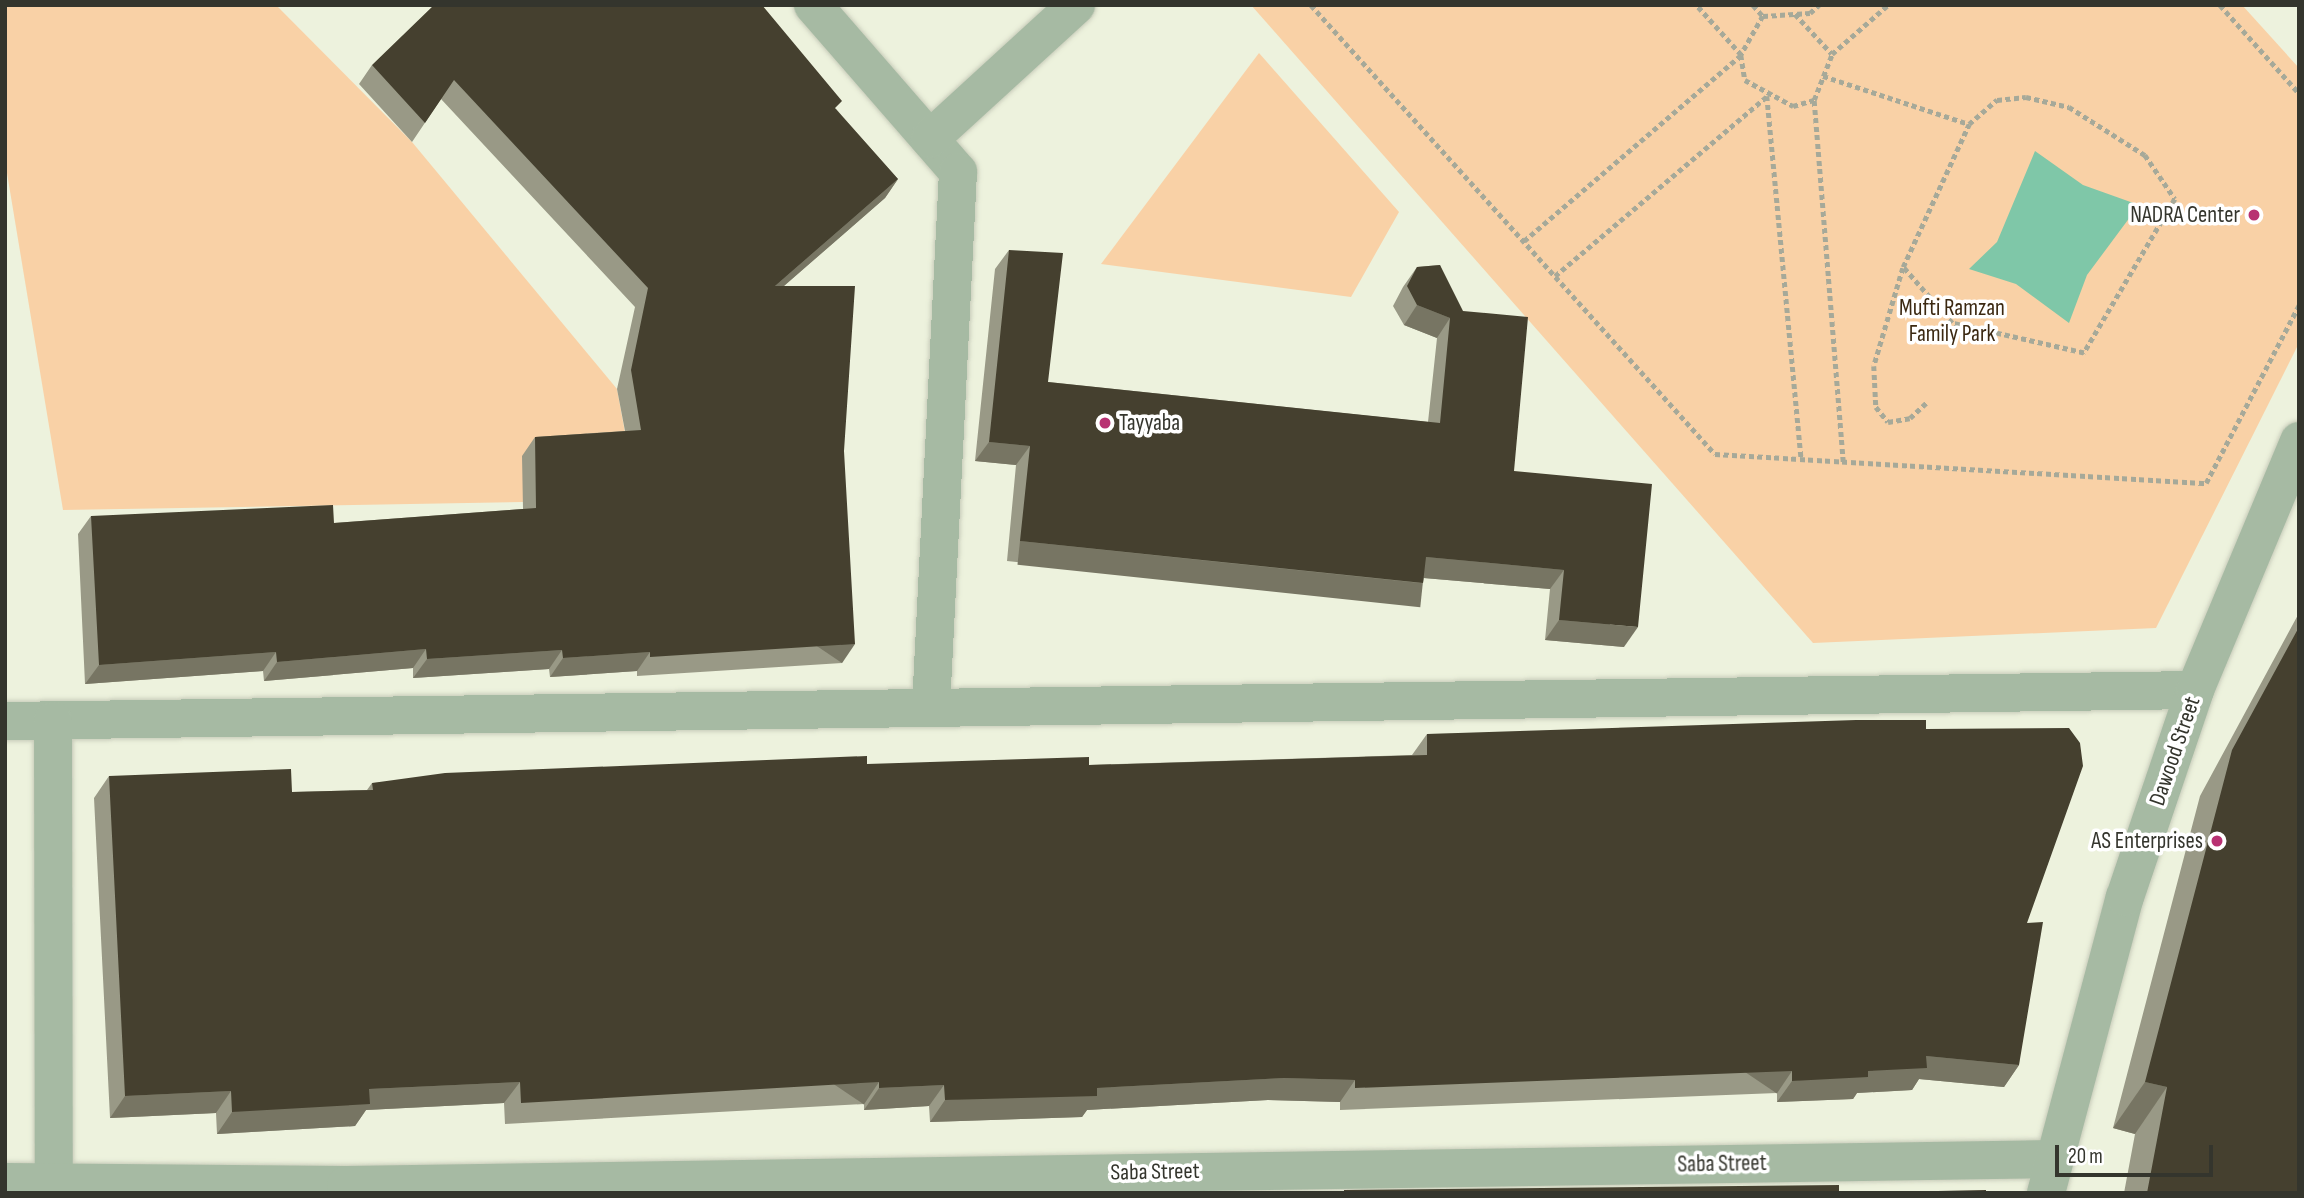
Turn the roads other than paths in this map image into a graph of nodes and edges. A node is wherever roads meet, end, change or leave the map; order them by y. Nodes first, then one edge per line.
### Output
1 (813, 5) edge
2 (1076, 5) edge
3 (930, 139) junction
4 (2299, 441) edge
5 (2195, 690) junction
6 (930, 706) junction
7 (53, 721) junction
8 (5, 722) edge
9 (2049, 1176) edge
10 (5, 1182) edge
11 (54, 1183) junction
12 (346, 1189) edge

1 - 3 street
2 - 3 street
3 - 6 street
4 - 5 street, Dawood Street
5 - 6 street
5 - 9 street, Dawood Street
6 - 7 street
7 - 8 street
7 - 11 street
9 - 12 street, Saba Street
10 - 11 street, Saba Street
11 - 12 street, Saba Street

